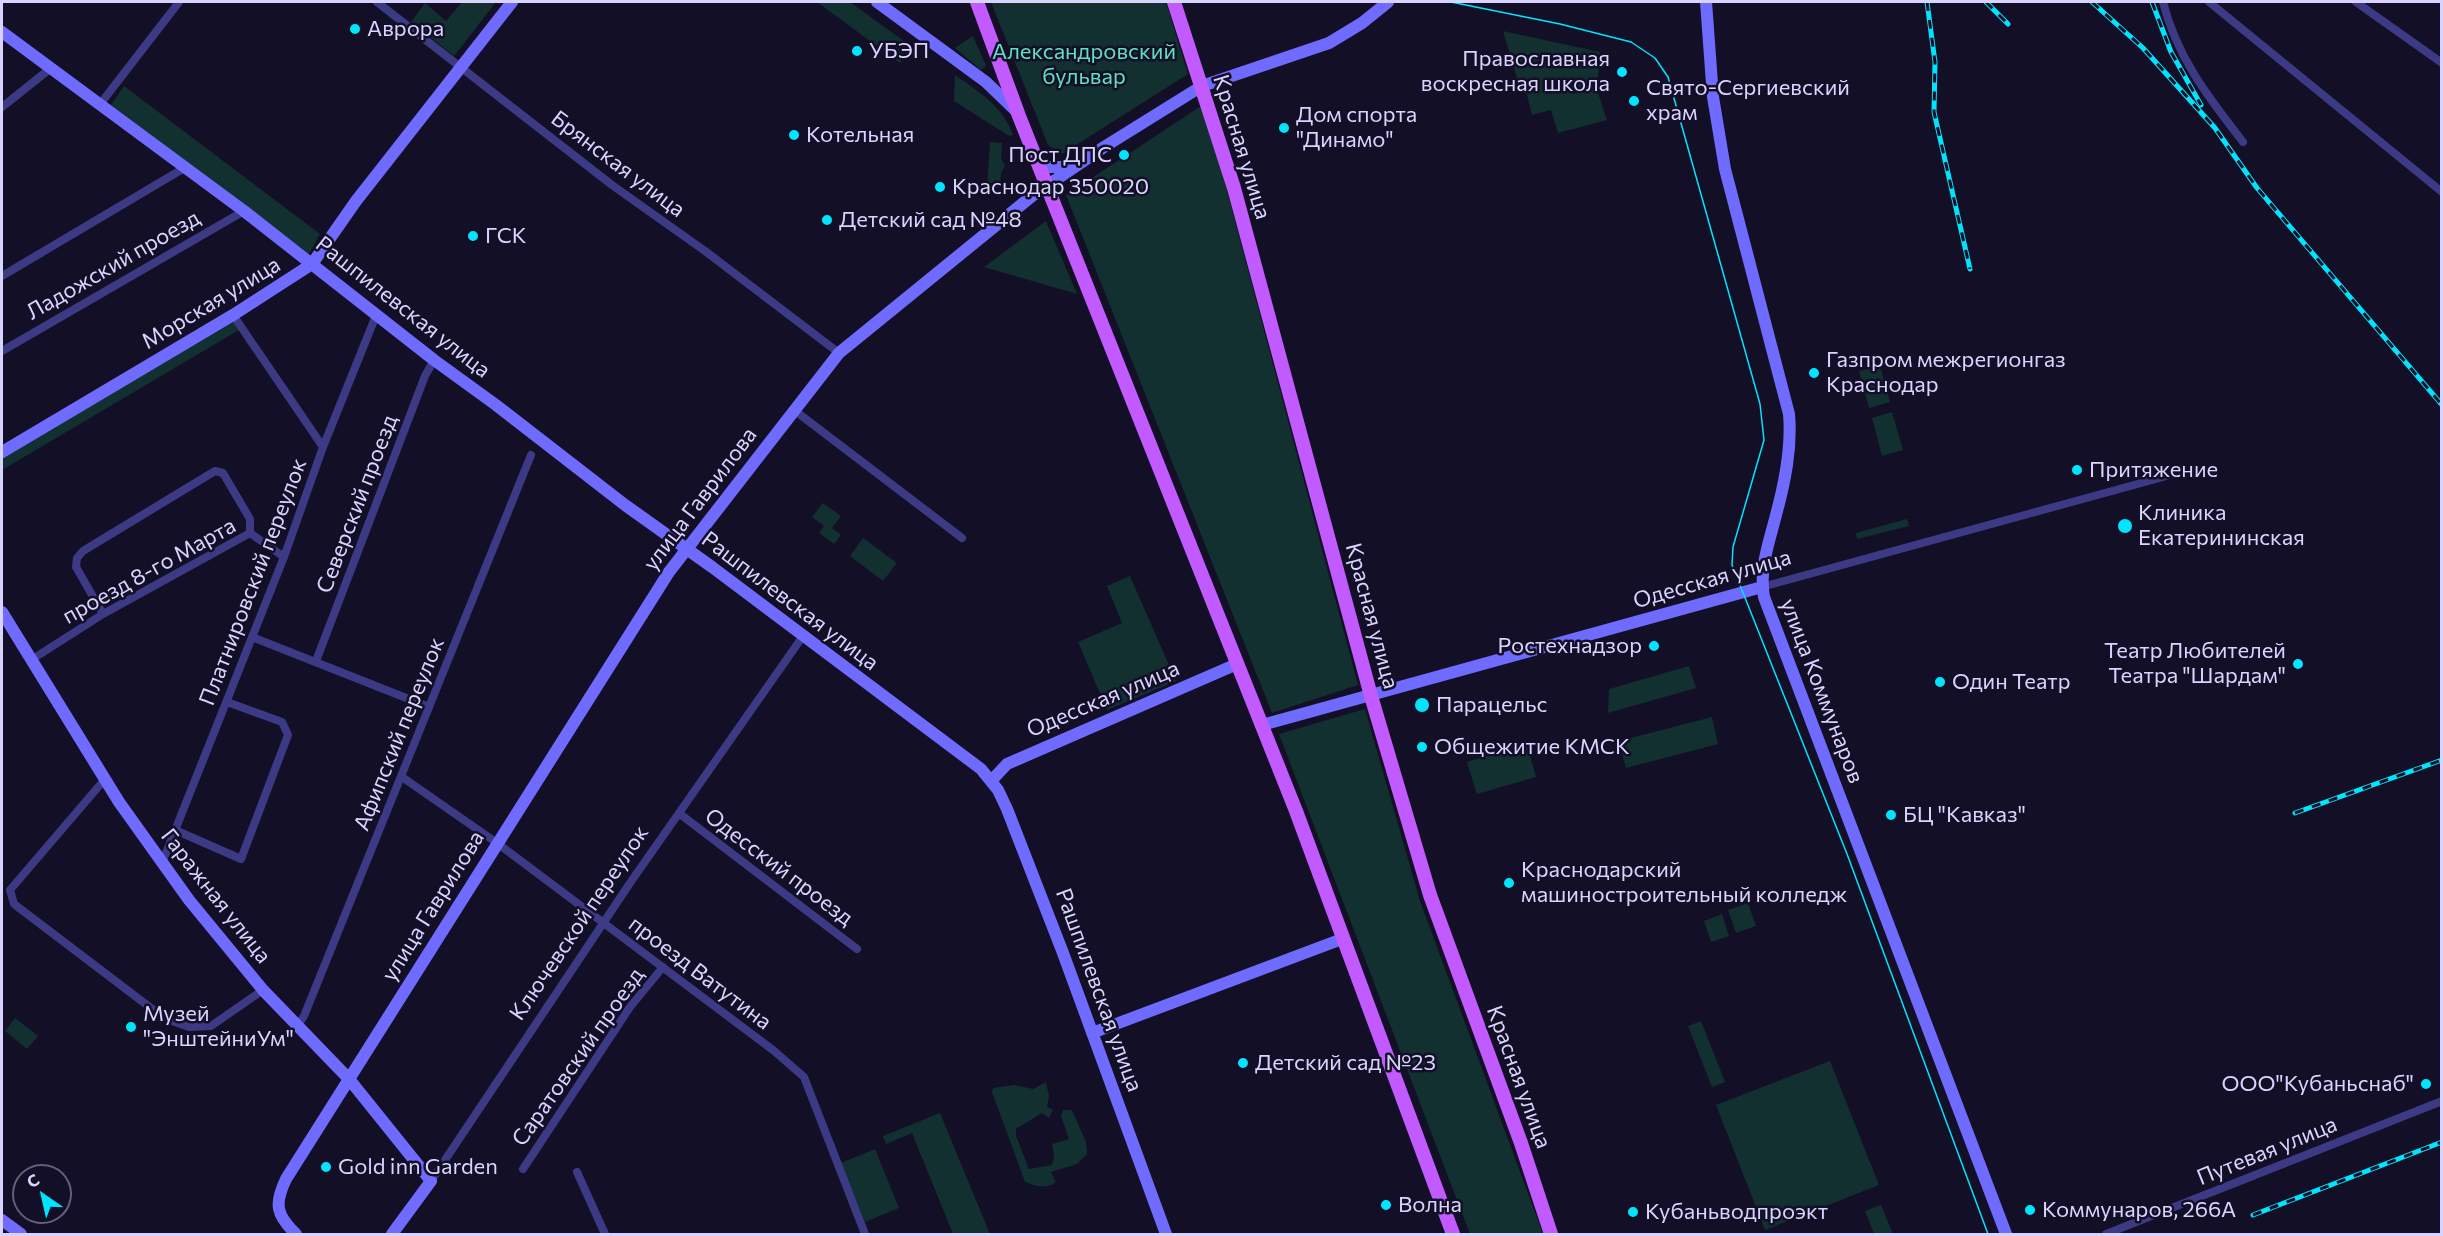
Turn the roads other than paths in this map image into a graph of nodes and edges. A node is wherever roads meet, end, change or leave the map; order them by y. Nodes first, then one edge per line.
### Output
1 (179, 2) edge
2 (377, 2) edge
3 (512, 2) edge
4 (877, 2) edge
5 (977, 2) edge
6 (1174, 2) edge
7 (1388, 2) edge
8 (1706, 2) edge
9 (2163, 2) edge
10 (2209, 2) edge
11 (2356, 2) edge
12 (2, 32) edge
13 (2442, 63) edge
14 (460, 67) junction
15 (51, 68) junction
16 (1202, 86) junction
17 (100, 103) junction
18 (2, 107) edge
19 (1019, 116) junction
20 (2243, 142) dead end
21 (1038, 161) junction
22 (1074, 166) junction
23 (186, 167) junction
24 (1047, 184) junction
25 (2442, 192) edge
26 (243, 211) junction
27 (312, 264) junction
28 (2, 276) edge
29 (377, 313) junction
30 (233, 315) junction
31 (2, 351) edge
32 (839, 353) junction
33 (434, 360) junction
34 (794, 410) junction
35 (323, 447) junction
36 (2, 452) edge
37 (531, 455) dead end
38 (2174, 474) dead end
39 (250, 533) junction
40 (962, 538) dead end
41 (686, 549) junction
42 (284, 557) junction
43 (1762, 587) junction
44 (2, 612) edge
45 (103, 614) junction
46 (803, 636) junction
47 (252, 637) junction
48 (31, 660) junction
49 (316, 661) junction
50 (1237, 664) junction
51 (1371, 696) junction
52 (227, 702) junction
53 (429, 707) junction
54 (1262, 725) junction
55 (402, 777) junction
56 (105, 779) junction
57 (991, 781) junction
58 (680, 814) junction
59 (175, 830) junction
60 (497, 843) junction
61 (162, 863) junction
62 (602, 923) junction
63 (1342, 939) junction
64 (857, 949) dead end
65 (663, 967) junction
66 (263, 990) junction
67 (298, 1024) junction
68 (1092, 1032) junction
69 (349, 1079) junction
70 (2442, 1101) edge
71 (523, 1169) dead end
72 (578, 1172) dead end
73 (432, 1181) junction
74 (2, 1220) edge
75 (21, 1234) edge
76 (296, 1234) edge
77 (392, 1234) edge
78 (605, 1234) edge
79 (865, 1234) edge
80 (1166, 1234) edge
81 (1453, 1234) edge
82 (1551, 1234) edge
83 (2006, 1234) edge
84 (2106, 1234) edge

1 - 17 street
2 - 14 street, Брянская улица
3 - 14 street, Морская улица
4 - 19 street
5 - 19 main road
6 - 16 main road, Красная улица
7 - 16 street, улица Гаврилова
8 - 43 street, улица Коммунаров
9 - 20 street
10 - 25 street
11 - 13 street
12 - 15 street, Рашпилевская улица
14 - 27 street, Морская улица
14 - 32 street, Брянская улица
15 - 17 street, Рашпилевская улица
15 - 18 street
16 - 22 street, улица Гаврилова
16 - 51 main road, Красная улица
17 - 23 street, Рашпилевская улица
19 - 21 main road
21 - 22 street
21 - 24 main road
22 - 24 street, улица Гаврилова
23 - 26 street, Рашпилевская улица
23 - 28 street
24 - 32 street, улица Гаврилова
24 - 50 main road
26 - 27 street, Рашпилевская улица
26 - 31 street, Ладожский проезд
27 - 29 street, Рашпилевская улица
27 - 30 street, Морская улица
29 - 33 street, Рашпилевская улица
29 - 35 street, Платнировский переулок
30 - 35 street
30 - 36 street, Морская улица
32 - 34 street, улица Гаврилова
33 - 41 street, Рашпилевская улица
33 - 49 street, Северский проезд
34 - 40 street
34 - 41 street, улица Гаврилова
35 - 42 street, Платнировский переулок
37 - 53 street, Афипский переулок
38 - 43 street, Одесская улица
39 - 42 street, проезд 8-го Марта
39 - 45 street, проезд 8-го Марта
39 - 45 street
41 - 46 street, Рашпилевская улица
41 - 60 street, улица Гаврилова
42 - 47 street, Платнировский переулок
43 - 51 street, Одесская улица
43 - 83 street, улица Коммунаров
44 - 48 street, Гаражная улица
45 - 48 street, проезд 8-го Марта
46 - 57 street, Рашпилевская улица
46 - 58 street, Ключевской переулок
47 - 49 street
47 - 52 street, Платнировский переулок
48 - 56 street, Гаражная улица
49 - 53 street
50 - 54 main road
50 - 57 street, Одесская улица
51 - 54 street, Одесская улица
51 - 82 main road, Красная улица
52 - 59 street, Платнировский переулок
52 - 59 street
53 - 55 street, Афипский переулок
54 - 63 main road
55 - 60 street, проезд Ватутина
55 - 67 street, Афипский переулок
56 - 61 street, Гаражная улица
56 - 66 street
57 - 68 street, Рашпилевская улица
58 - 62 street, Ключевской переулок
58 - 64 street, Одесский проезд
59 - 61 street, Платнировский переулок
60 - 62 street, проезд Ватутина
60 - 69 street, улица Гаврилова
61 - 66 street, Гаражная улица
62 - 65 street, проезд Ватутина
62 - 73 street, Ключевской переулок
63 - 68 street
63 - 81 main road
65 - 71 street, Саратовский проезд
65 - 79 street, проезд Ватутина
66 - 67 street, Гаражная улица
67 - 69 street, Гаражная улица
68 - 80 street, Рашпилевская улица
69 - 73 street, Гаражная улица
69 - 76 street, улица Гаврилова
70 - 84 street, Путевая улица
72 - 78 street
73 - 77 street, Ключевской переулок
74 - 75 street

